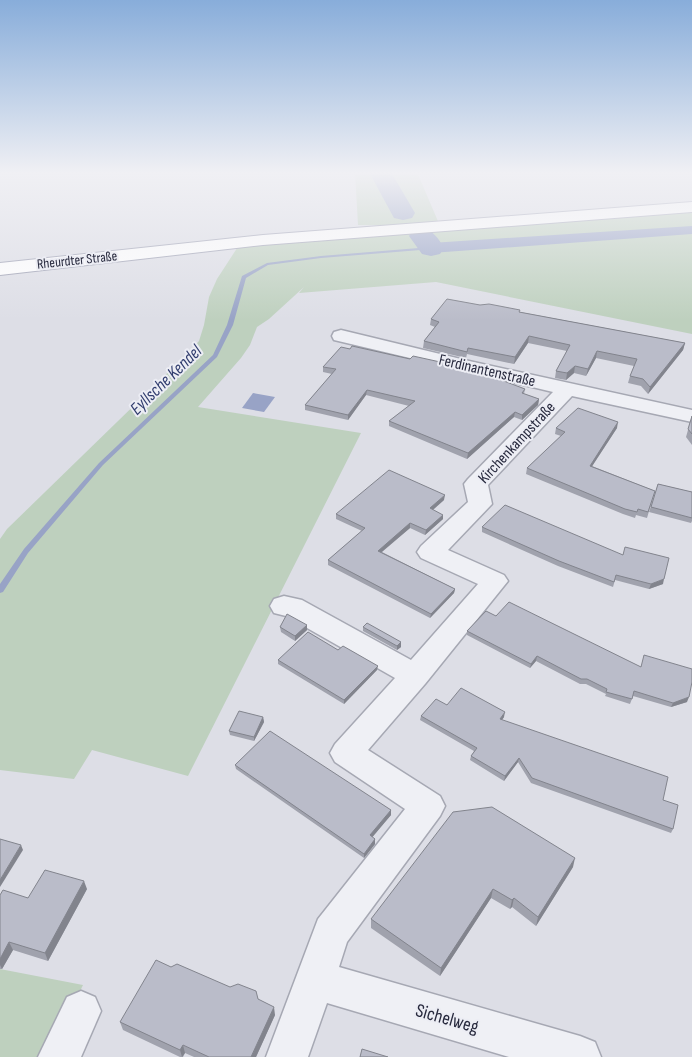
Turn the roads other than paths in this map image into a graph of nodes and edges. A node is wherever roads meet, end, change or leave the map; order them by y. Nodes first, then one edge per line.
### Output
1 (506, 221) edge
2 (0, 269) edge
3 (341, 336) dead end
4 (567, 389) junction
5 (692, 416) edge
6 (284, 606) dead end
7 (415, 676) junction
8 (315, 980) junction
9 (81, 1011) dead end
10 (59, 1057) edge
11 (287, 1057) edge
12 (580, 1057) edge

1 - 2 main road, Rheurdter Straße
3 - 4 street, Ferdinantenstraße
4 - 5 street, Ferdinantenstraße
4 - 7 street, Kirchenkampstraße
6 - 7 street
7 - 8 street, Kirchenkampstraße
8 - 11 street
8 - 12 street, Sichelweg
9 - 10 street

